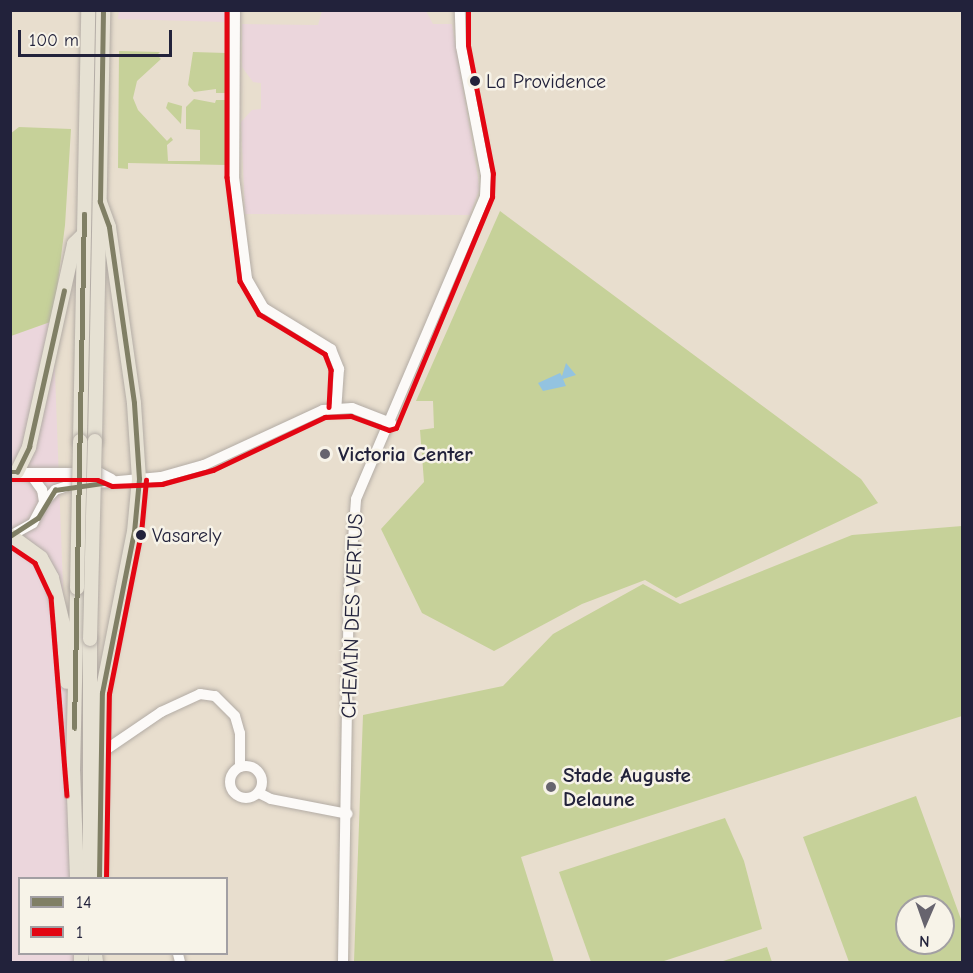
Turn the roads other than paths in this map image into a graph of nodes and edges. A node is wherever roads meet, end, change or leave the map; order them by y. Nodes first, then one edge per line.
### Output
1 (88, 10) edge
2 (103, 10) edge
3 (235, 10) edge
4 (460, 10) edge
5 (100, 202) junction
6 (84, 234) junction
7 (336, 408) junction
8 (391, 423) junction
9 (18, 472) edge
10 (112, 479) junction
11 (139, 479) junction
12 (44, 502) junction
13 (11, 536) edge
14 (101, 753) junction
15 (240, 767) junction
16 (73, 771) junction
17 (259, 793) junction
18 (348, 814) junction
19 (77, 877) edge
20 (90, 877) edge
21 (99, 877) edge
22 (343, 963) edge

1 - 6 main road
2 - 5 main road
3 - 7 street
4 - 8 street, CHEMIN DES VERTUS
5 - 11 main road
5 - 20 main road, bridge
6 - 9 main road
6 - 16 main road, bridge
7 - 8 street
7 - 11 street
8 - 18 street, CHEMIN DES VERTUS
9 - 10 street
9 - 12 street
10 - 11 street
10 - 12 street
11 - 14 main road
12 - 13 street
13 - 16 main road
14 - 15 street
14 - 21 main road
15 - 17 street
15 - 17 street
16 - 19 main road
17 - 18 street
18 - 22 street, CHEMIN DES VERTUS

